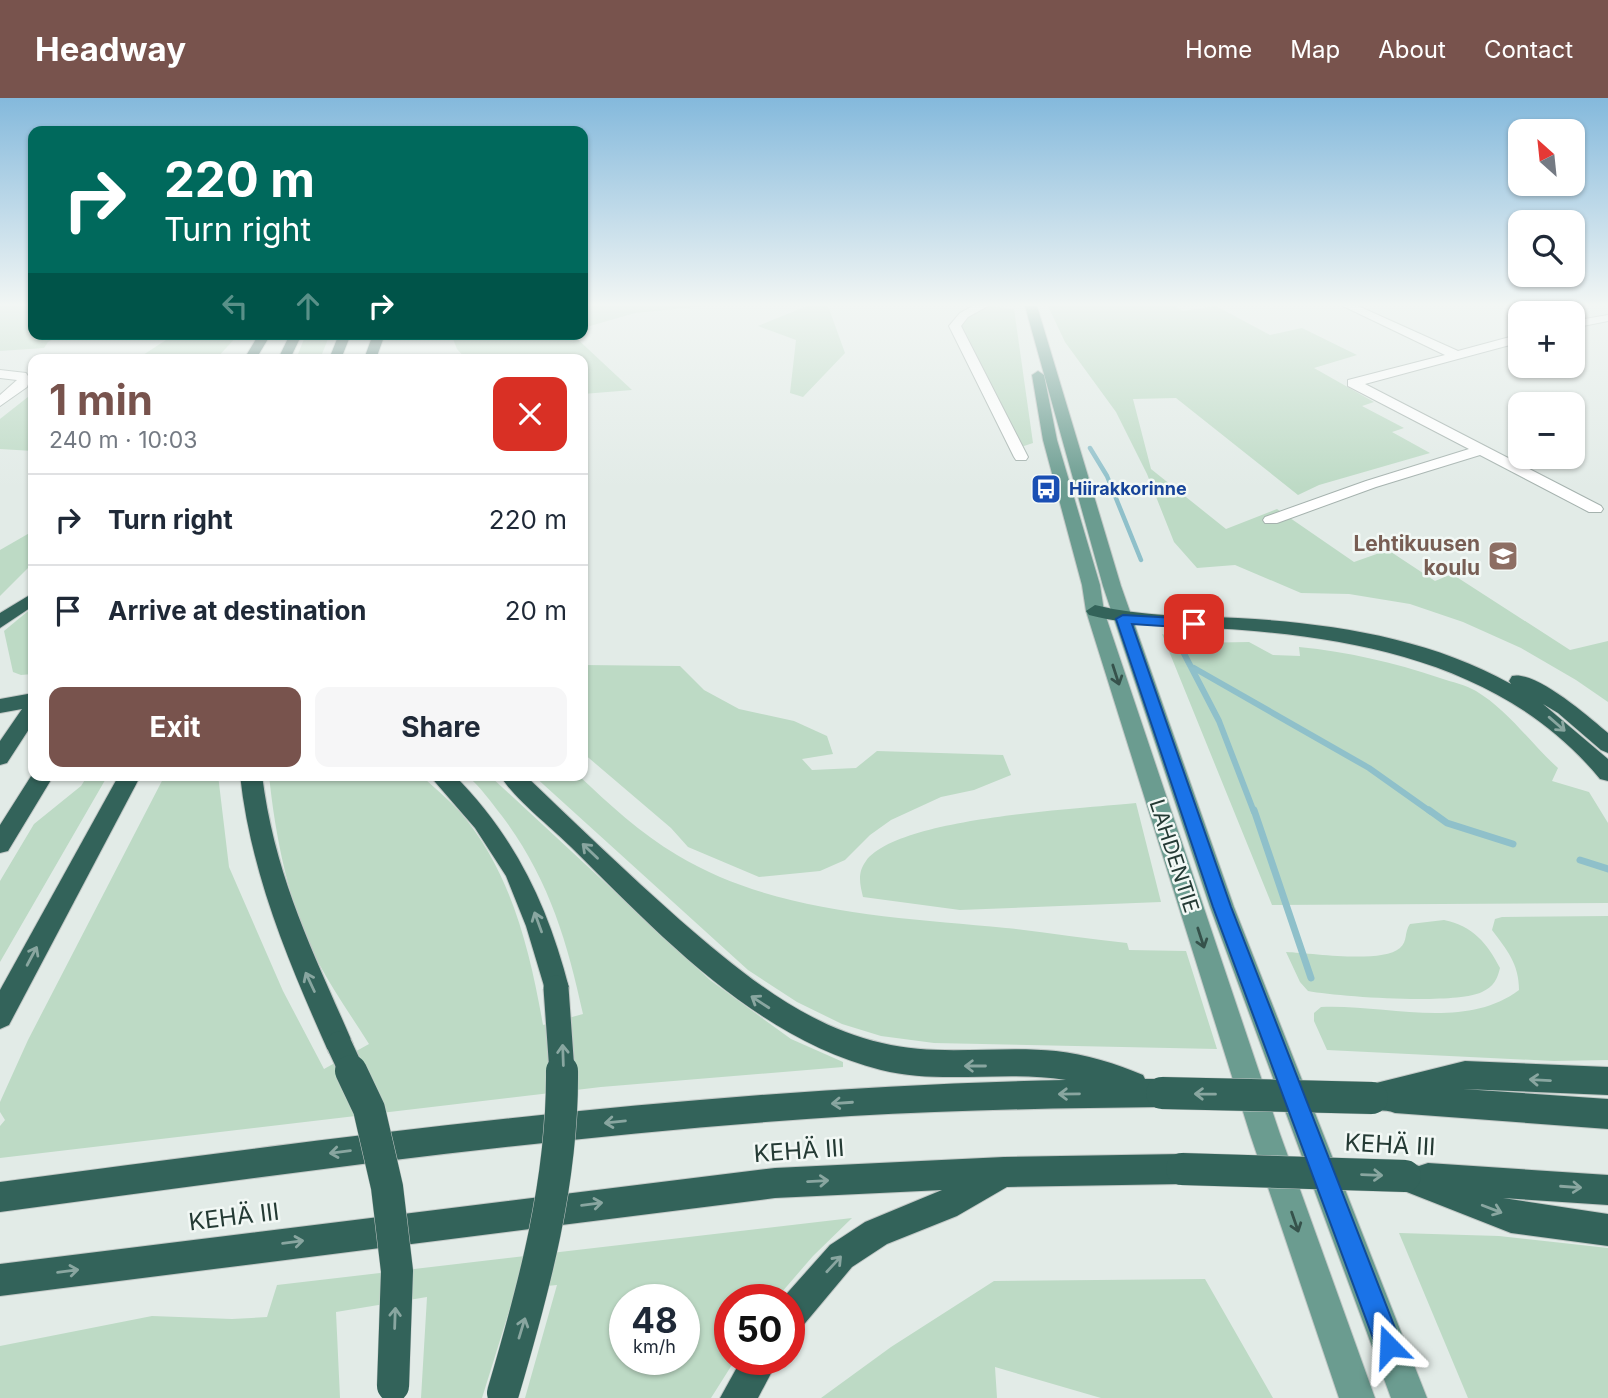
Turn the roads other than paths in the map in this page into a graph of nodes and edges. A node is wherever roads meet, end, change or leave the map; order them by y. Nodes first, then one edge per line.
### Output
1 (975, 367) edge
2 (1035, 367) edge
3 (1047, 367) edge
4 (1413, 367) edge
5 (0, 374) edge
6 (0, 402) edge
7 (1480, 450) junction
8 (1021, 457) dead end
9 (1595, 509) dead end
10 (1270, 520) dead end
11 (28, 602) edge
12 (1112, 612) junction
13 (2, 621) edge
14 (28, 701) edge
15 (0, 706) edge
16 (28, 716) edge
17 (1608, 745) edge
18 (0, 757) edge
19 (1608, 774) edge
20 (39, 781) edge
21 (127, 781) edge
22 (251, 781) edge
23 (446, 781) edge
24 (517, 781) edge
25 (0, 844) edge
26 (0, 1016) edge
27 (1608, 1081) edge
28 (1162, 1093) junction
29 (1372, 1098) junction
30 (1608, 1114) edge
31 (1004, 1172) junction
32 (1405, 1176) junction
33 (1608, 1190) edge
34 (0, 1197) edge
35 (1608, 1230) edge
36 (0, 1280) edge
37 (805, 1298) edge
38 (752, 1375) edge
39 (392, 1392) edge
40 (502, 1396) edge
41 (738, 1398) edge
42 (1357, 1398) edge
43 (1409, 1398) edge

1 - 8 street
2 - 12 main road, LAHDENTIE
3 - 12 main road, LAHDENTIE
4 - 7 street
5 - 6 street
7 - 9 street
7 - 10 street
11 - 13 highway
12 - 17 highway
12 -> 19 highway
12 -> 42 main road, LAHDENTIE
12 - 43 main road, LAHDENTIE
14 - 15 highway
16 - 18 highway
20 - 25 highway
26 -> 21 highway
39 -> 22 highway, bridge
40 -> 23 highway, bridge
28 -> 24 highway
27 -> 29 highway
29 -> 28 highway, KEHÄ III, bridge
28 -> 34 highway, KEHÄ III
29 - 30 highway, KEHÄ III
31 -> 32 highway, KEHÄ III, bridge
36 -> 31 highway, KEHÄ III
37 -> 31 highway
32 -> 33 highway, KEHÄ III
32 -> 35 highway
38 - 41 highway

